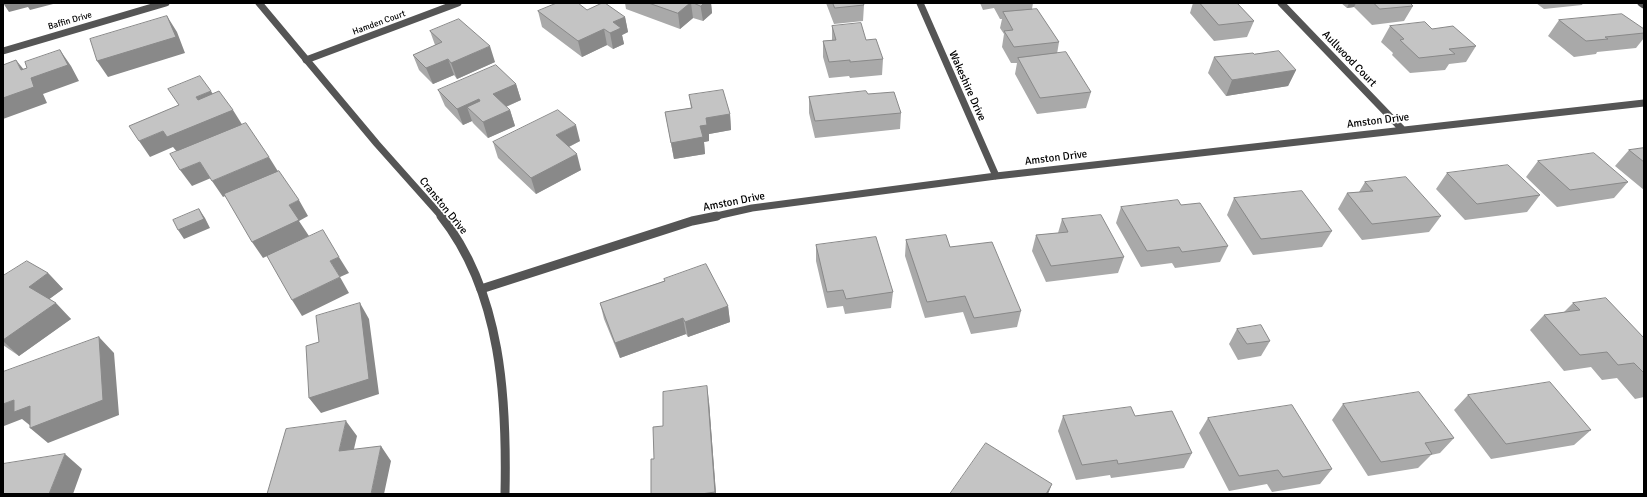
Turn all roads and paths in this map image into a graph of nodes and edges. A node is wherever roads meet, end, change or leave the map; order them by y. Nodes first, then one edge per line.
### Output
1 (166, 3) edge
2 (259, 3) edge
3 (458, 3) edge
4 (920, 3) edge
5 (1282, 3) edge
6 (1641, 3) edge
7 (1644, 5) edge
8 (3, 51) edge
9 (306, 60) junction
10 (1644, 103) edge
11 (1402, 129) junction
12 (996, 176) junction
13 (481, 289) junction
14 (505, 494) edge

1 - 8 street, Baffin Drive
2 - 9 street, Cranston Drive
3 - 9 street, Hamden Court
4 - 12 street, Wakeshire Drive
5 - 11 street, Aullwood Court
6 - 7 street
9 - 13 street, Cranston Drive
10 - 11 street, Amston Drive
11 - 12 street, Amston Drive
12 - 13 street, Amston Drive
13 - 14 street, Cranston Drive

